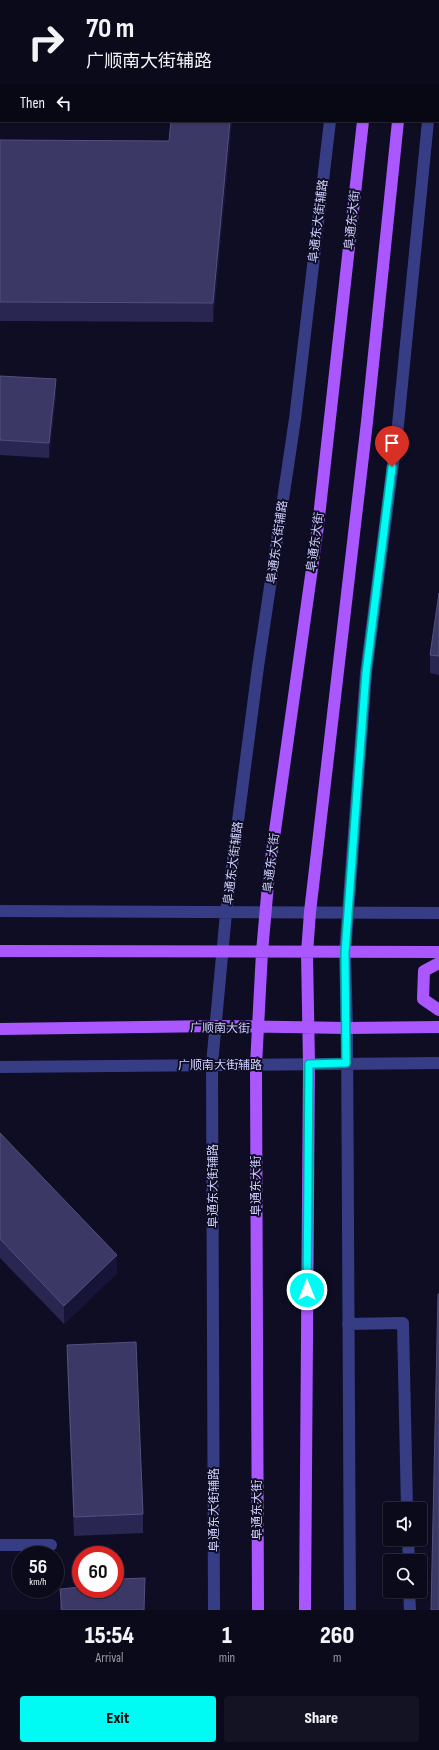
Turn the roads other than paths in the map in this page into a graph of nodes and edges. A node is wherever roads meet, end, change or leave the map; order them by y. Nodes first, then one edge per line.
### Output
1 (330, 122) edge
2 (362, 122) edge
3 (398, 122) edge
4 (428, 122) edge
5 (0, 911) edge
6 (310, 912) junction
7 (226, 913) junction
8 (266, 913) junction
9 (439, 913) edge
10 (348, 914) junction
11 (0, 951) edge
12 (222, 952) junction
13 (262, 952) junction
14 (439, 952) edge
15 (307, 953) junction
16 (345, 953) junction
17 (439, 963) edge
18 (439, 1010) edge
19 (217, 1026) junction
20 (439, 1026) edge
21 (257, 1028) junction
22 (308, 1028) junction
23 (347, 1028) junction
24 (0, 1029) edge
25 (346, 1063) junction
26 (212, 1064) junction
27 (309, 1064) junction
28 (439, 1064) edge
29 (256, 1065) junction
30 (0, 1067) edge
31 (348, 1324) junction
32 (408, 1502) edge
33 (0, 1545) edge
34 (51, 1545) dead end
35 (409, 1598) edge
36 (214, 1610) edge
37 (258, 1610) edge
38 (305, 1610) edge
39 (350, 1610) edge
40 (410, 1610) edge

1 - 7 street, 阜通东大街辅路
2 - 8 main road, 阜通东大街
3 - 6 main road
4 - 10 street
5 - 7 street
6 - 8 street
6 - 10 street
6 - 15 main road
7 - 8 street
7 - 12 street, 阜通东大街辅路
8 - 13 main road, 阜通东大街
9 - 10 street
10 - 16 street
11 - 12 main road
12 - 13 main road
12 - 19 street, 阜通东大街辅路
13 - 15 main road
13 - 21 main road, 阜通东大街
14 - 16 main road
15 - 16 main road
15 - 22 main road
16 - 23 street
17 - 18 main road
19 - 21 main road, 广顺南大街
19 - 24 main road, 广顺南大街
19 - 26 street, 阜通东大街辅路
20 - 23 main road, 广顺南大街
21 - 22 main road, 广顺南大街
21 - 29 main road, 阜通东大街
22 - 23 main road, 广顺南大街
22 - 27 main road
23 - 25 street
25 - 27 street, 广顺南大街辅路
25 - 28 street, 广顺南大街辅路
25 - 31 street
26 - 29 street, 广顺南大街辅路
26 - 30 street, 广顺南大街辅路
26 - 36 street, 阜通东大街辅路
27 - 29 street, 广顺南大街辅路
27 - 38 main road
29 - 37 main road, 阜通东大街
31 - 32 street
31 - 39 street
33 - 34 street
35 - 40 street

